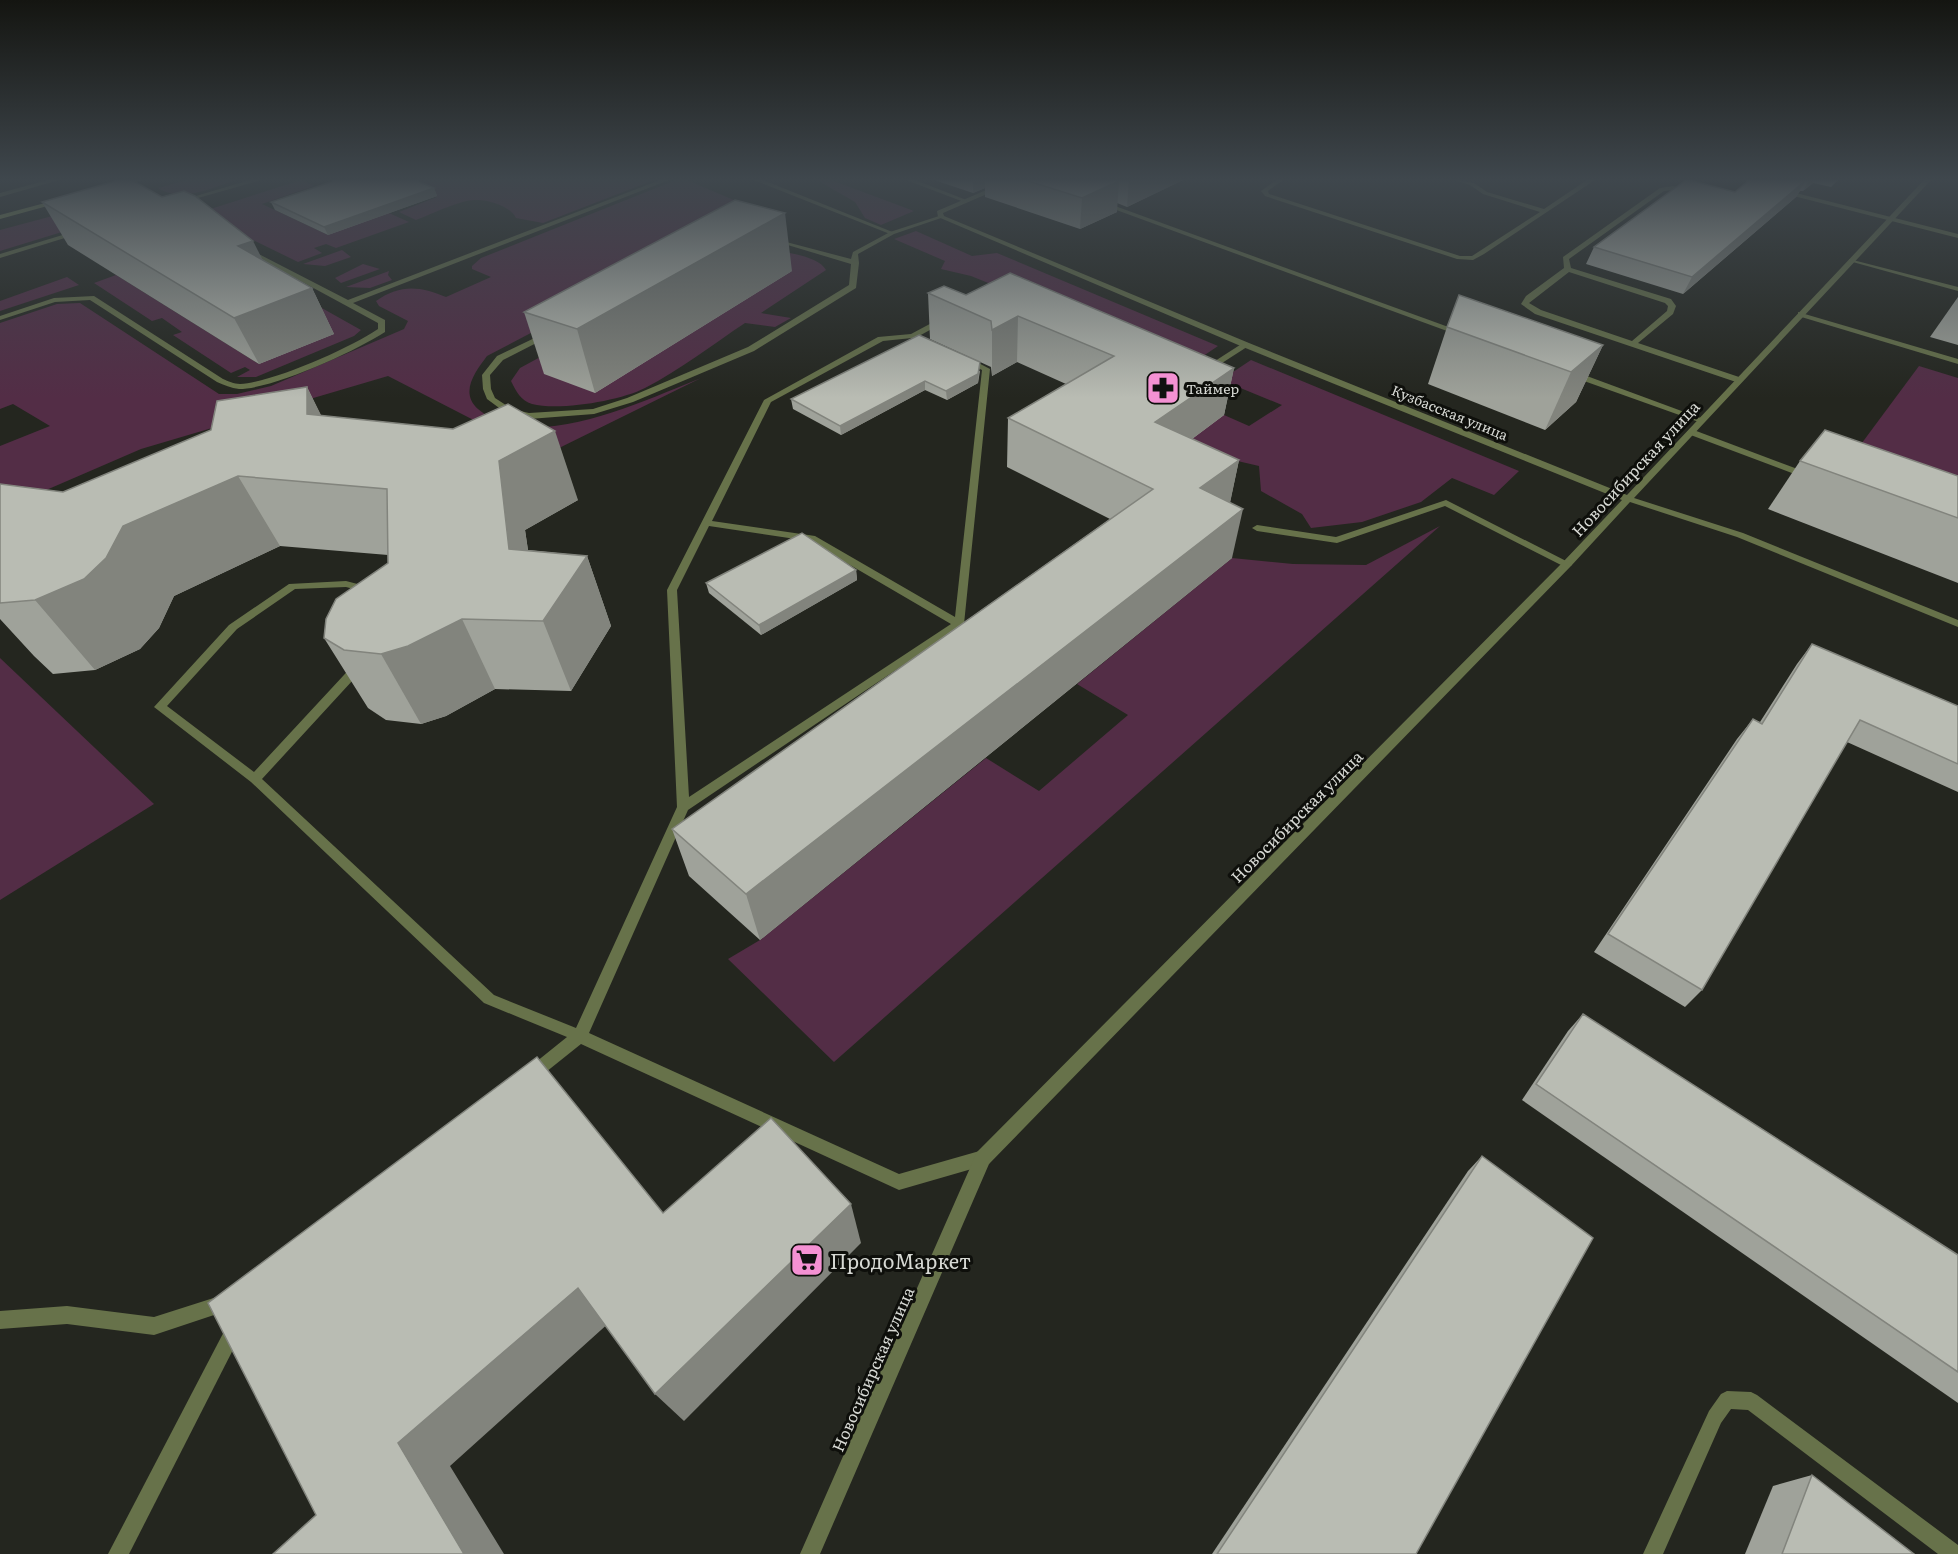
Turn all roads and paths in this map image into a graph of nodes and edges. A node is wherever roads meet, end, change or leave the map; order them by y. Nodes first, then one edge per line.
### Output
1 (252, 253) edge
2 (478, 253) edge
3 (820, 253) edge
4 (856, 253) edge
5 (1028, 253) edge
6 (1240, 253) edge
7 (1442, 253) edge
8 (1483, 253) edge
9 (1573, 253) edge
10 (1858, 253) edge
11 (1851, 260) junction
12 (856, 262) junction
13 (1568, 269) junction
14 (1958, 289) edge
15 (347, 303) junction
16 (959, 313) dead end
17 (1801, 314) junction
18 (0, 318) edge
19 (551, 332) edge
20 (913, 336) junction
21 (1470, 336) edge
22 (1633, 344) junction
23 (1246, 345) junction
24 (1958, 362) edge
25 (1559, 368) edge
26 (1198, 372) edge
27 (1739, 380) junction
28 (1702, 420) junction
29 (1690, 432) junction
30 (1821, 481) edge
31 (1629, 499) junction
32 (706, 523) junction
33 (1257, 528) dead end
34 (1567, 564) junction
35 (379, 592) edge
36 (959, 624) junction
37 (1958, 624) edge
38 (370, 653) edge
39 (255, 779) junction
40 (682, 807) junction
41 (580, 1036) junction
42 (514, 1088) edge
43 (983, 1158) junction
44 (0, 1320) edge
45 (118, 1554) edge
46 (810, 1554) edge
47 (1653, 1554) edge
48 (1954, 1554) edge

1 - 15 street
2 - 15 street
3 - 12 street
4 - 12 street
5 - 23 street, Кузбасская улица
6 - 21 street
7 - 8 street
9 - 13 street
10 - 11 street, Новосибирская улица
11 - 14 street
11 - 17 street, Новосибирская улица
12 - 19 street
13 - 22 street
13 - 22 street
15 - 18 street
16 - 20 street
17 - 24 street
17 - 27 street, Новосибирская улица
20 - 32 street
20 - 36 street
22 - 27 street
23 - 26 street
23 - 31 street, Кузбасская улица
25 - 28 street
27 - 28 street, Новосибирская улица
28 - 29 street, Новосибирская улица
29 - 30 street
29 - 31 street, Новосибирская улица
31 - 34 street, Новосибирская улица
31 - 37 street, Кузбасская улица
32 - 36 street
32 - 40 street
33 - 34 street
34 - 43 street, Новосибирская улица
35 - 39 street
36 - 40 street
38 - 39 street
39 - 41 street
40 - 41 street
41 - 42 street
41 - 43 street
43 - 46 street, Новосибирская улица
44 - 45 street
47 - 48 street

